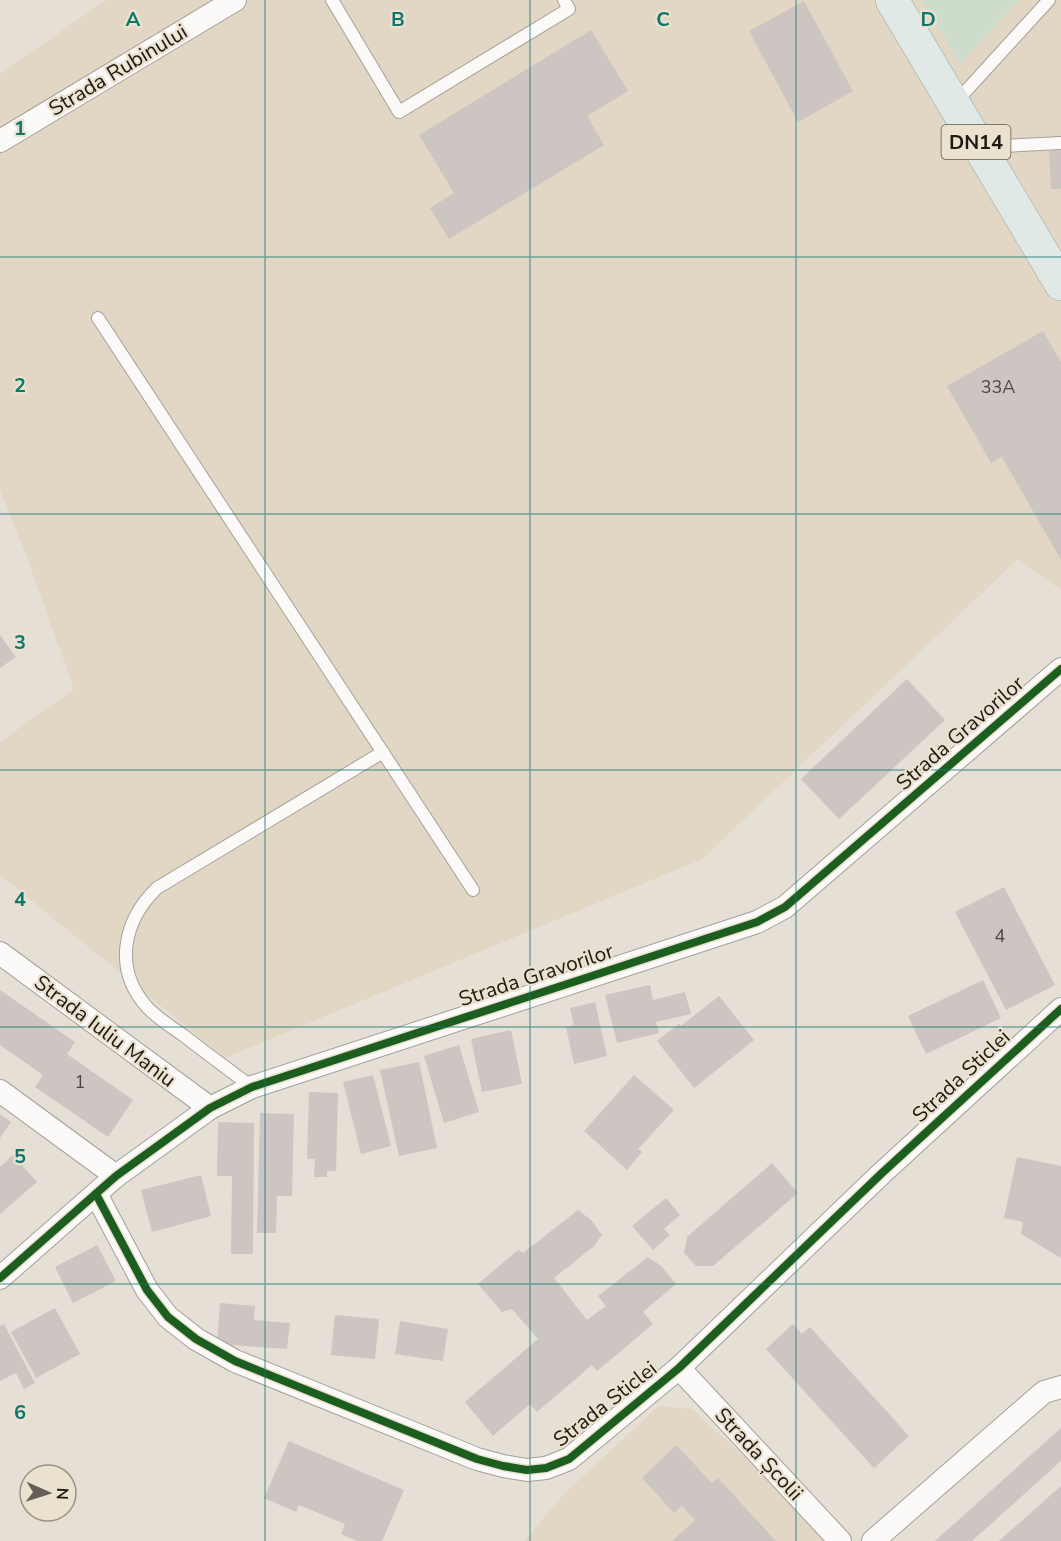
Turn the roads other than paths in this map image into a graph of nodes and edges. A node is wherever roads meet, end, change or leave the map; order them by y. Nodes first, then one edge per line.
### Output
1 (235, 0) edge
2 (332, 0) edge
3 (564, 0) edge
4 (892, 0) edge
5 (1049, 0) edge
6 (954, 104) junction
7 (0, 141) edge
8 (1061, 143) edge
9 (980, 148) junction
10 (1056, 270) edge
11 (98, 318) dead end
12 (1061, 669) edge
13 (382, 752) junction
14 (473, 890) dead end
15 (0, 953) edge
16 (1061, 1009) edge
17 (252, 1088) junction
18 (0, 1091) edge
19 (210, 1108) junction
20 (116, 1176) junction
21 (96, 1194) junction
22 (0, 1278) edge
23 (679, 1368) junction
24 (1061, 1387) edge
25 (840, 1541) edge
26 (873, 1541) edge

1 - 7 street, Strada Rubinului
2 - 3 lane
4 - 6 main road, DN14
5 - 6 lane
6 - 9 main road, DN14
8 - 9 lane
9 - 10 main road, DN14
11 - 13 lane
12 - 17 street, Strada Gravorilor
13 - 14 lane
13 - 17 lane
15 - 19 street, Strada Iuliu Maniu
16 - 23 street, Strada Sticlei
17 - 19 street, Strada Gravorilor
18 - 20 street
19 - 20 street, Strada Gravorilor
20 - 21 street, Strada Gravorilor
21 - 22 street, Strada Gravorilor
21 - 23 street, Strada Sticlei
23 - 25 street, Strada Școlii
24 - 26 street

